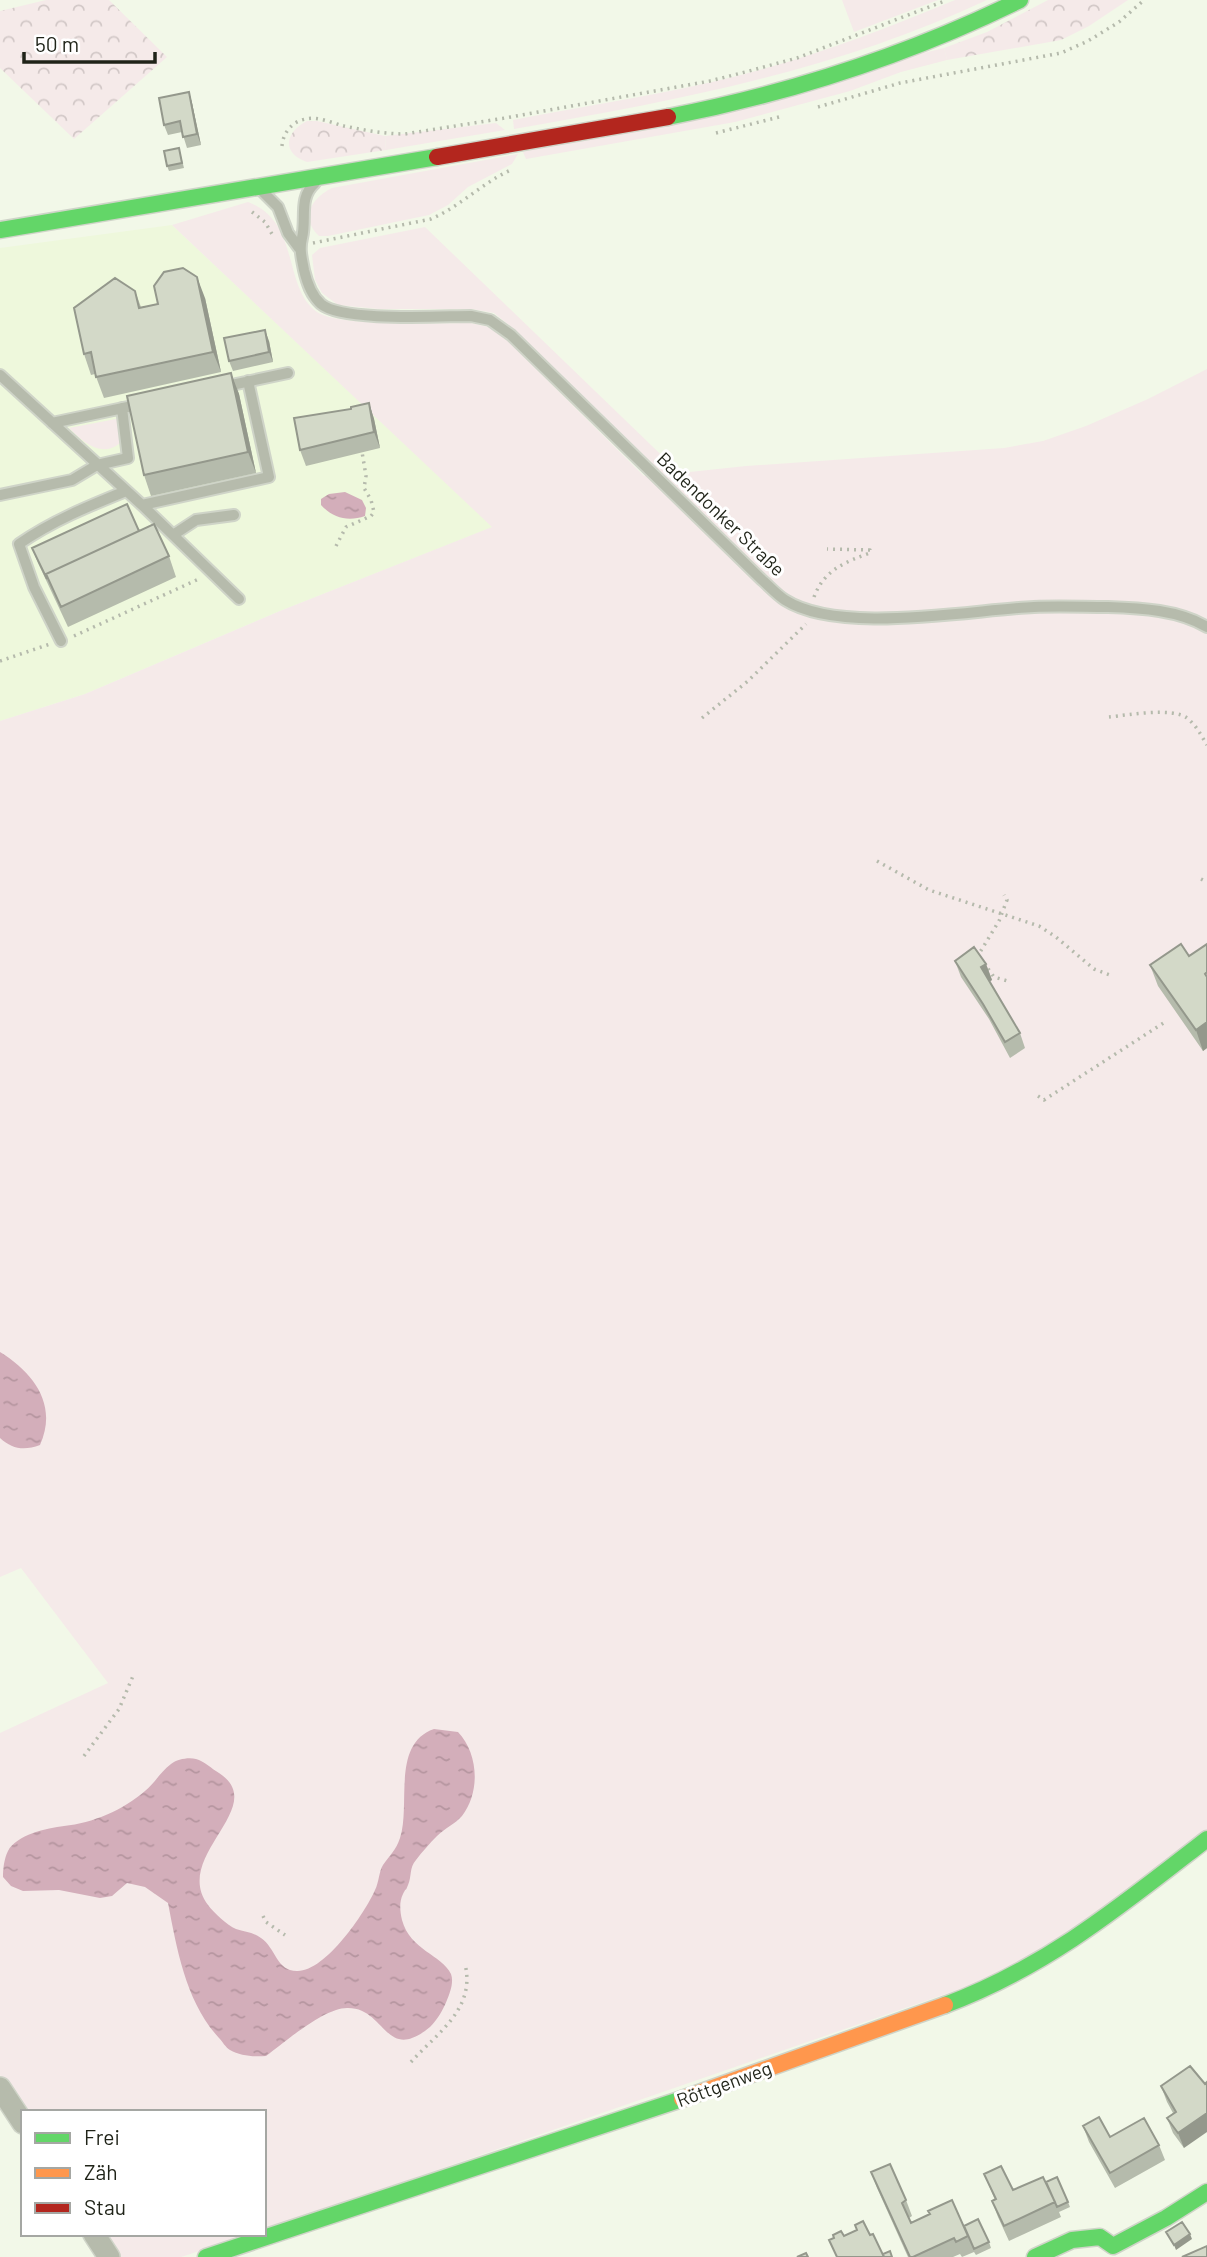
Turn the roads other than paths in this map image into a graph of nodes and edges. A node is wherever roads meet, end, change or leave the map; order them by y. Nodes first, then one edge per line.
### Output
1 (1020, 0) edge
2 (323, 175) junction
3 (254, 188) junction
4 (0, 230) edge
5 (299, 248) junction
6 (288, 373) dead end
7 (5, 376) edge
8 (248, 381) junction
9 (210, 389) edge
10 (160, 400) edge
11 (122, 408) junction
12 (52, 423) junction
13 (97, 465) junction
14 (126, 491) junction
15 (0, 495) edge
16 (142, 505) junction
17 (234, 515) dead end
18 (173, 535) junction
19 (239, 599) dead end
20 (1207, 627) edge
21 (61, 641) road end
22 (1207, 1839) edge
23 (0, 2088) edge
24 (21, 2120) edge
25 (1207, 2192) edge
26 (95, 2236) edge
27 (1116, 2251) edge
28 (109, 2257) edge
29 (206, 2257) edge
30 (1035, 2257) edge

1 - 2 street
2 - 3 street
2 - 5 lane, Badendonker Straße
3 - 4 street
3 - 5 lane, Badendonker Straße
5 - 20 lane, Badendonker Straße
6 - 8 lane
7 - 12 lane
8 - 9 lane
8 - 16 lane
10 - 11 lane
11 - 12 lane
11 - 13 lane
12 - 13 lane
13 - 14 lane
13 - 15 lane
14 - 16 lane
14 - 21 lane
16 - 18 lane
17 - 18 lane
18 - 19 lane
22 - 29 street, Röttgenweg
23 - 24 street
25 - 27 street
26 - 28 street
27 - 30 street

